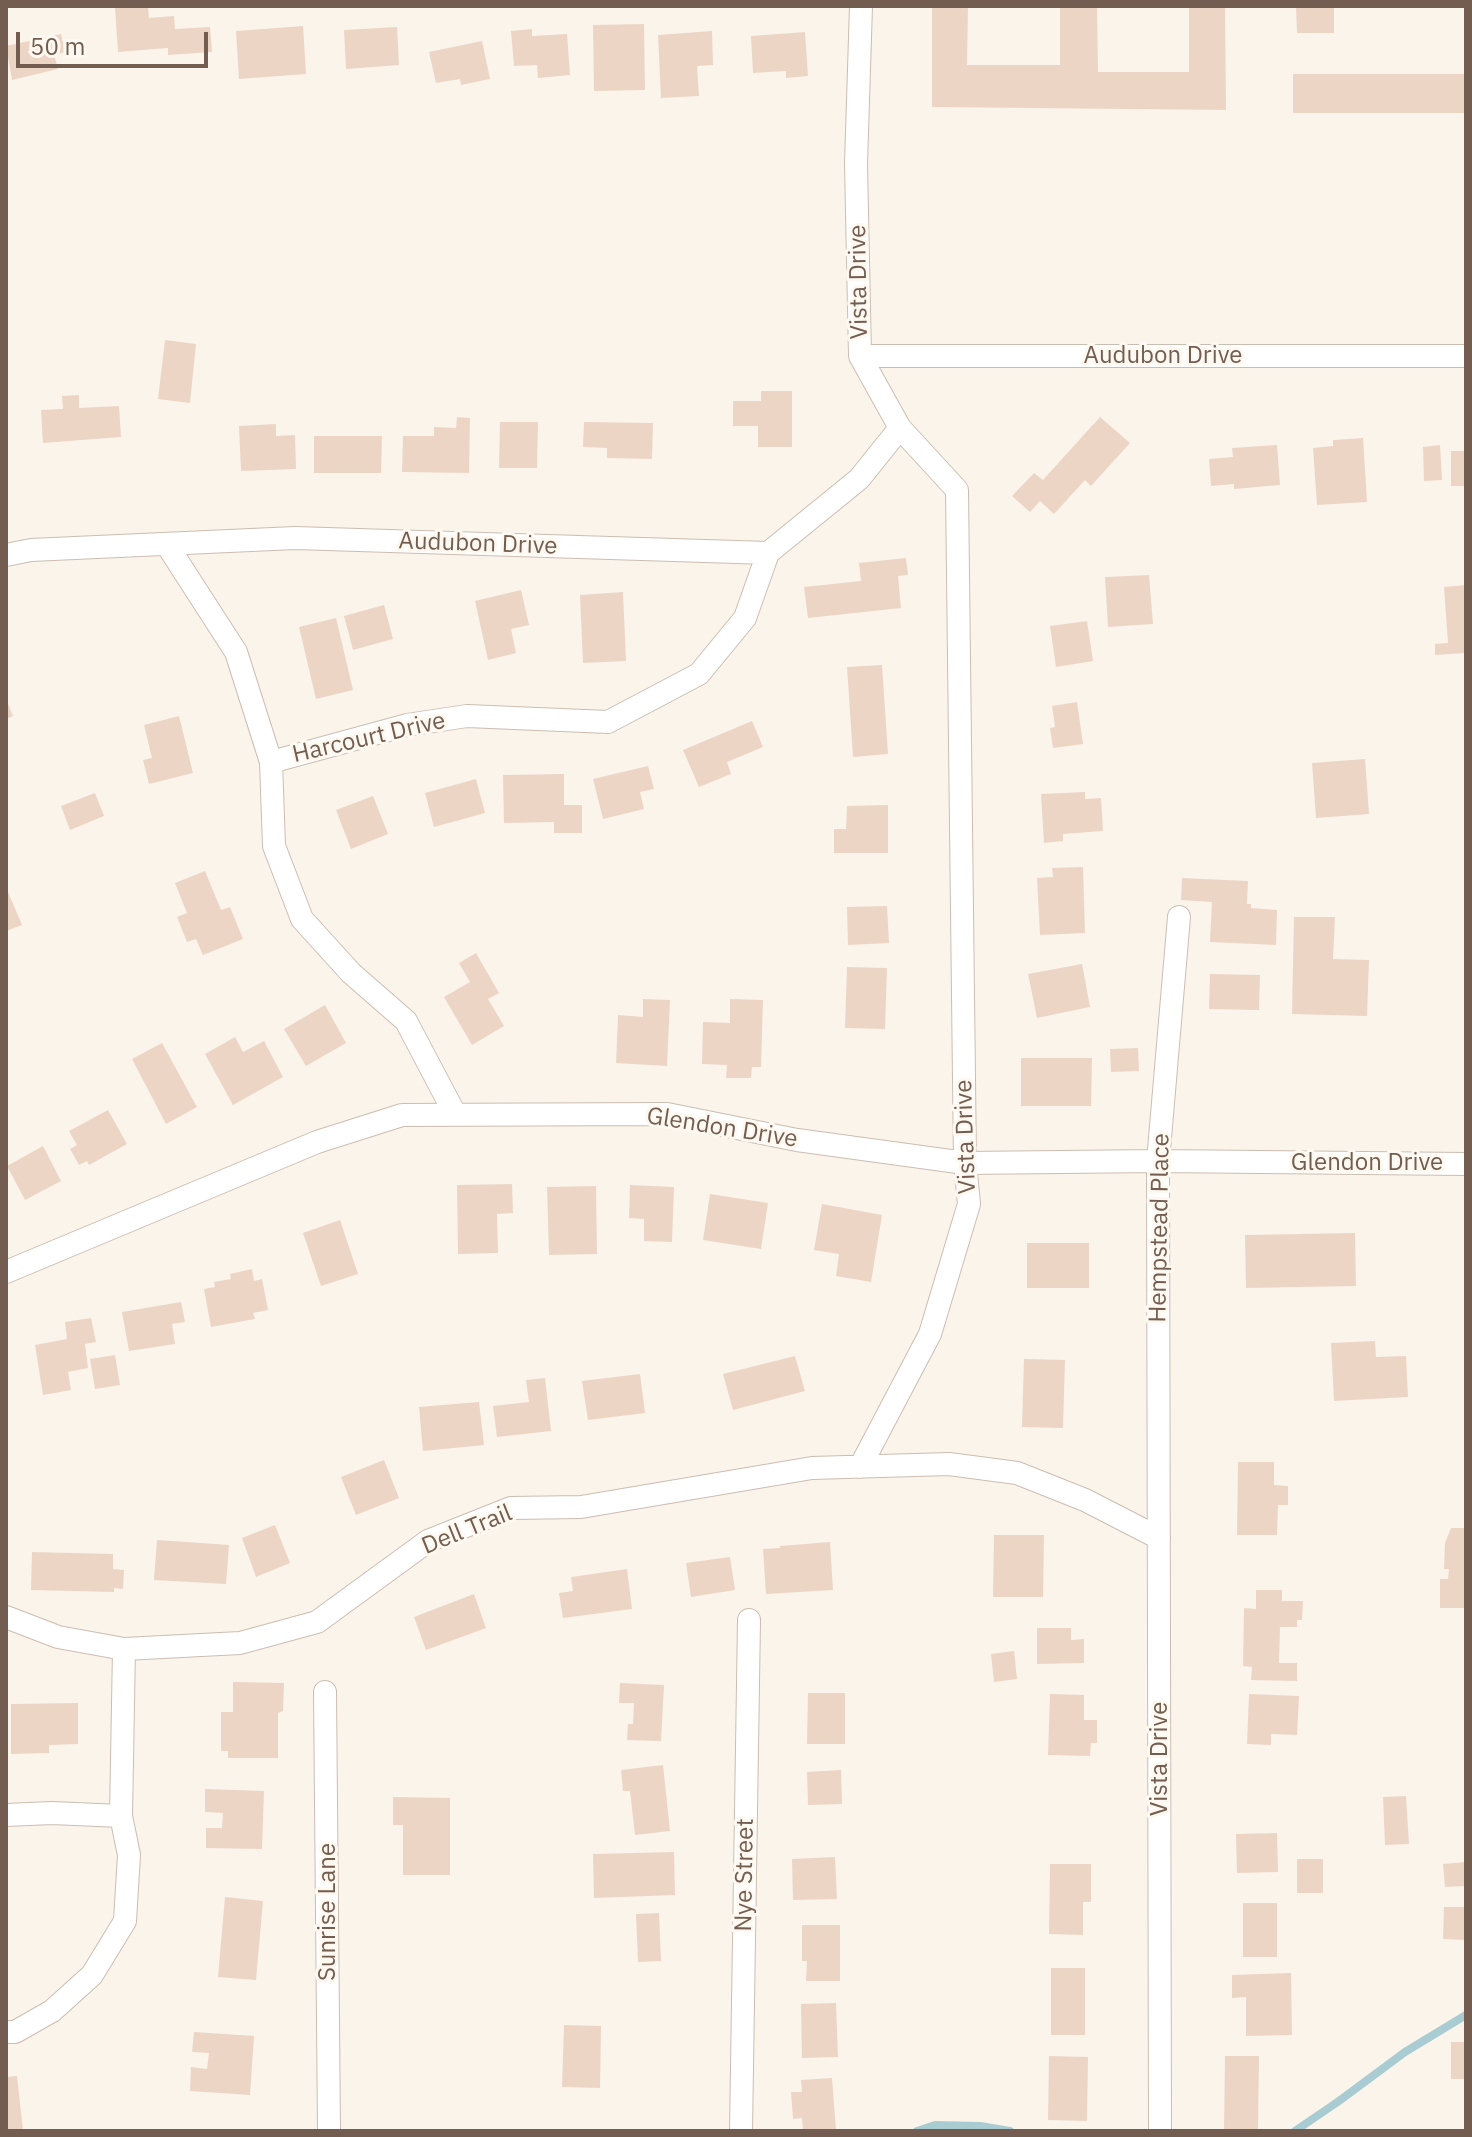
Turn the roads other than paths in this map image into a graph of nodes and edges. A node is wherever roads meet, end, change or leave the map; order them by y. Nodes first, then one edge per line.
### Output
1 (861, 6) edge
2 (860, 356) junction
3 (1466, 356) edge
4 (900, 428) junction
5 (167, 545) junction
6 (768, 553) junction
7 (6, 555) edge
8 (271, 762) junction
9 (1179, 917) dead end
10 (455, 1114) junction
11 (1158, 1161) junction
12 (965, 1163) junction
13 (1466, 1164) edge
14 (6, 1272) edge
15 (860, 1467) junction
16 (1159, 1538) junction
17 (6, 1617) edge
18 (749, 1620) dead end
19 (124, 1649) junction
20 (325, 1692) dead end
21 (6, 1815) edge
22 (121, 1816) junction
23 (6, 2032) edge
24 (329, 2131) edge
25 (741, 2131) edge
26 (1160, 2131) edge

1 - 2 street, Vista Drive
2 - 3 street, Audubon Drive
2 - 4 street, Vista Drive
4 - 6 street
4 - 12 street, Vista Drive
5 - 6 street, Audubon Drive
5 - 7 street, Audubon Drive
5 - 8 street
6 - 8 street, Harcourt Drive
8 - 10 street
9 - 11 street, Hempstead Place
10 - 12 street, Glendon Drive
10 - 14 street, Glendon Drive
11 - 12 street, Glendon Drive
11 - 13 street, Glendon Drive
11 - 16 street, Hempstead Place
12 - 15 street, Vista Drive
15 - 16 street
15 - 19 street, Dell Trail
16 - 26 street, Vista Drive
17 - 19 street, Dell Trail
18 - 25 street, Nye Street
19 - 22 street
20 - 24 street, Sunrise Lane
21 - 22 street
22 - 23 street

